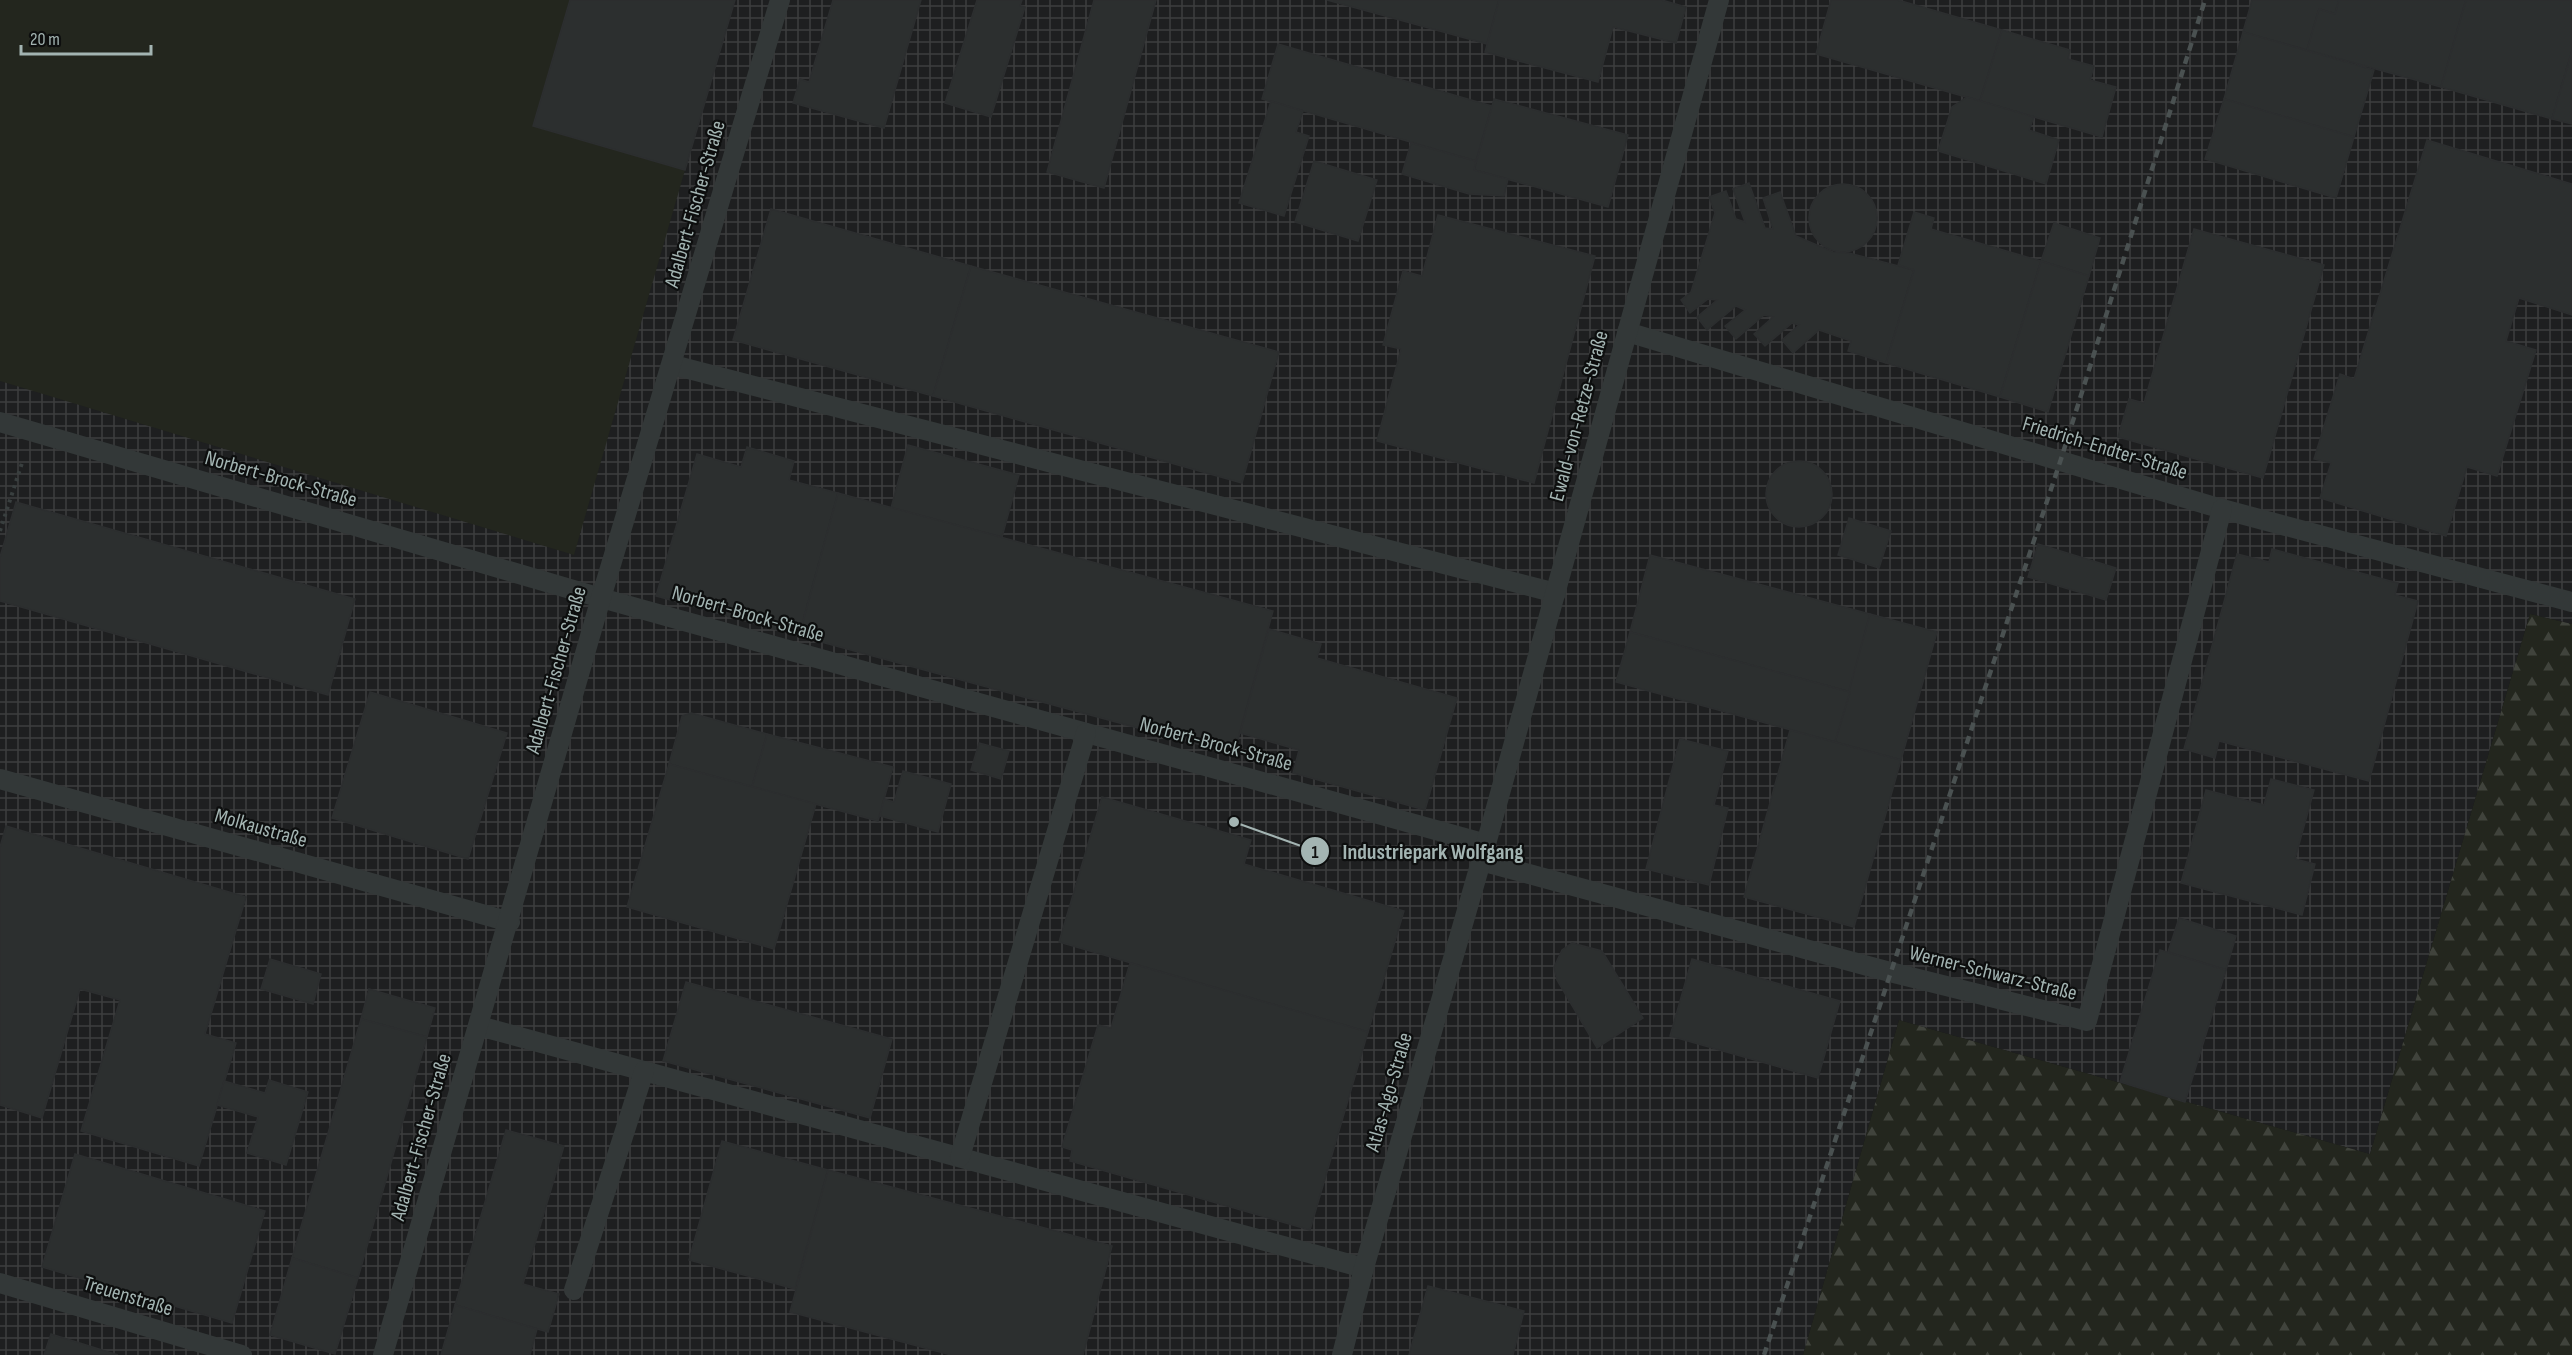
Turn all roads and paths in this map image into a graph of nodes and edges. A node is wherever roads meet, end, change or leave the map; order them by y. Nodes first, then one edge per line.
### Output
1 (780, 0) edge
2 (1719, 0) edge
3 (1627, 332) junction
4 (673, 366) junction
5 (0, 422) edge
6 (32, 431) junction
7 (2222, 508) junction
8 (0, 531) edge
9 (1556, 593) junction
10 (602, 598) junction
11 (2572, 602) edge
12 (1086, 733) junction
13 (0, 779) edge
14 (1483, 852) junction
15 (510, 922) junction
16 (479, 1026) junction
17 (644, 1071) junction
18 (960, 1157) junction
19 (1364, 1268) junction
20 (0, 1283) edge
21 (574, 1290) dead end
22 (242, 1355) edge
23 (383, 1355) edge
24 (1342, 1355) edge

1 - 4 lane, Adalbert-Fischer-Straße
2 - 3 lane, Ewald-von-Retze-Straße
3 - 7 lane, Friedrich-Endter-Straße
3 - 9 lane, Ewald-von-Retze-Straße
4 - 9 lane
4 - 10 lane, Adalbert-Fischer-Straße
5 - 6 lane, Norbert-Brock-Straße
6 - 8 path
6 - 10 lane, Norbert-Brock-Straße
7 - 11 lane, Friedrich-Endter-Straße
7 - 14 lane, Werner-Schwarz-Straße
9 - 14 lane, Ewald-von-Retze-Straße
10 - 12 lane, Norbert-Brock-Straße
10 - 15 lane, Adalbert-Fischer-Straße
12 - 14 lane, Norbert-Brock-Straße
12 - 18 lane
13 - 15 lane, Molkaustraße
14 - 19 lane, Atlas-Ago-Straße
15 - 16 lane, Adalbert-Fischer-Straße
16 - 17 lane
16 - 23 lane, Adalbert-Fischer-Straße
17 - 18 lane
17 - 21 lane
18 - 19 lane
19 - 24 lane, Atlas-Ago-Straße
20 - 22 lane, Treuenstraße

